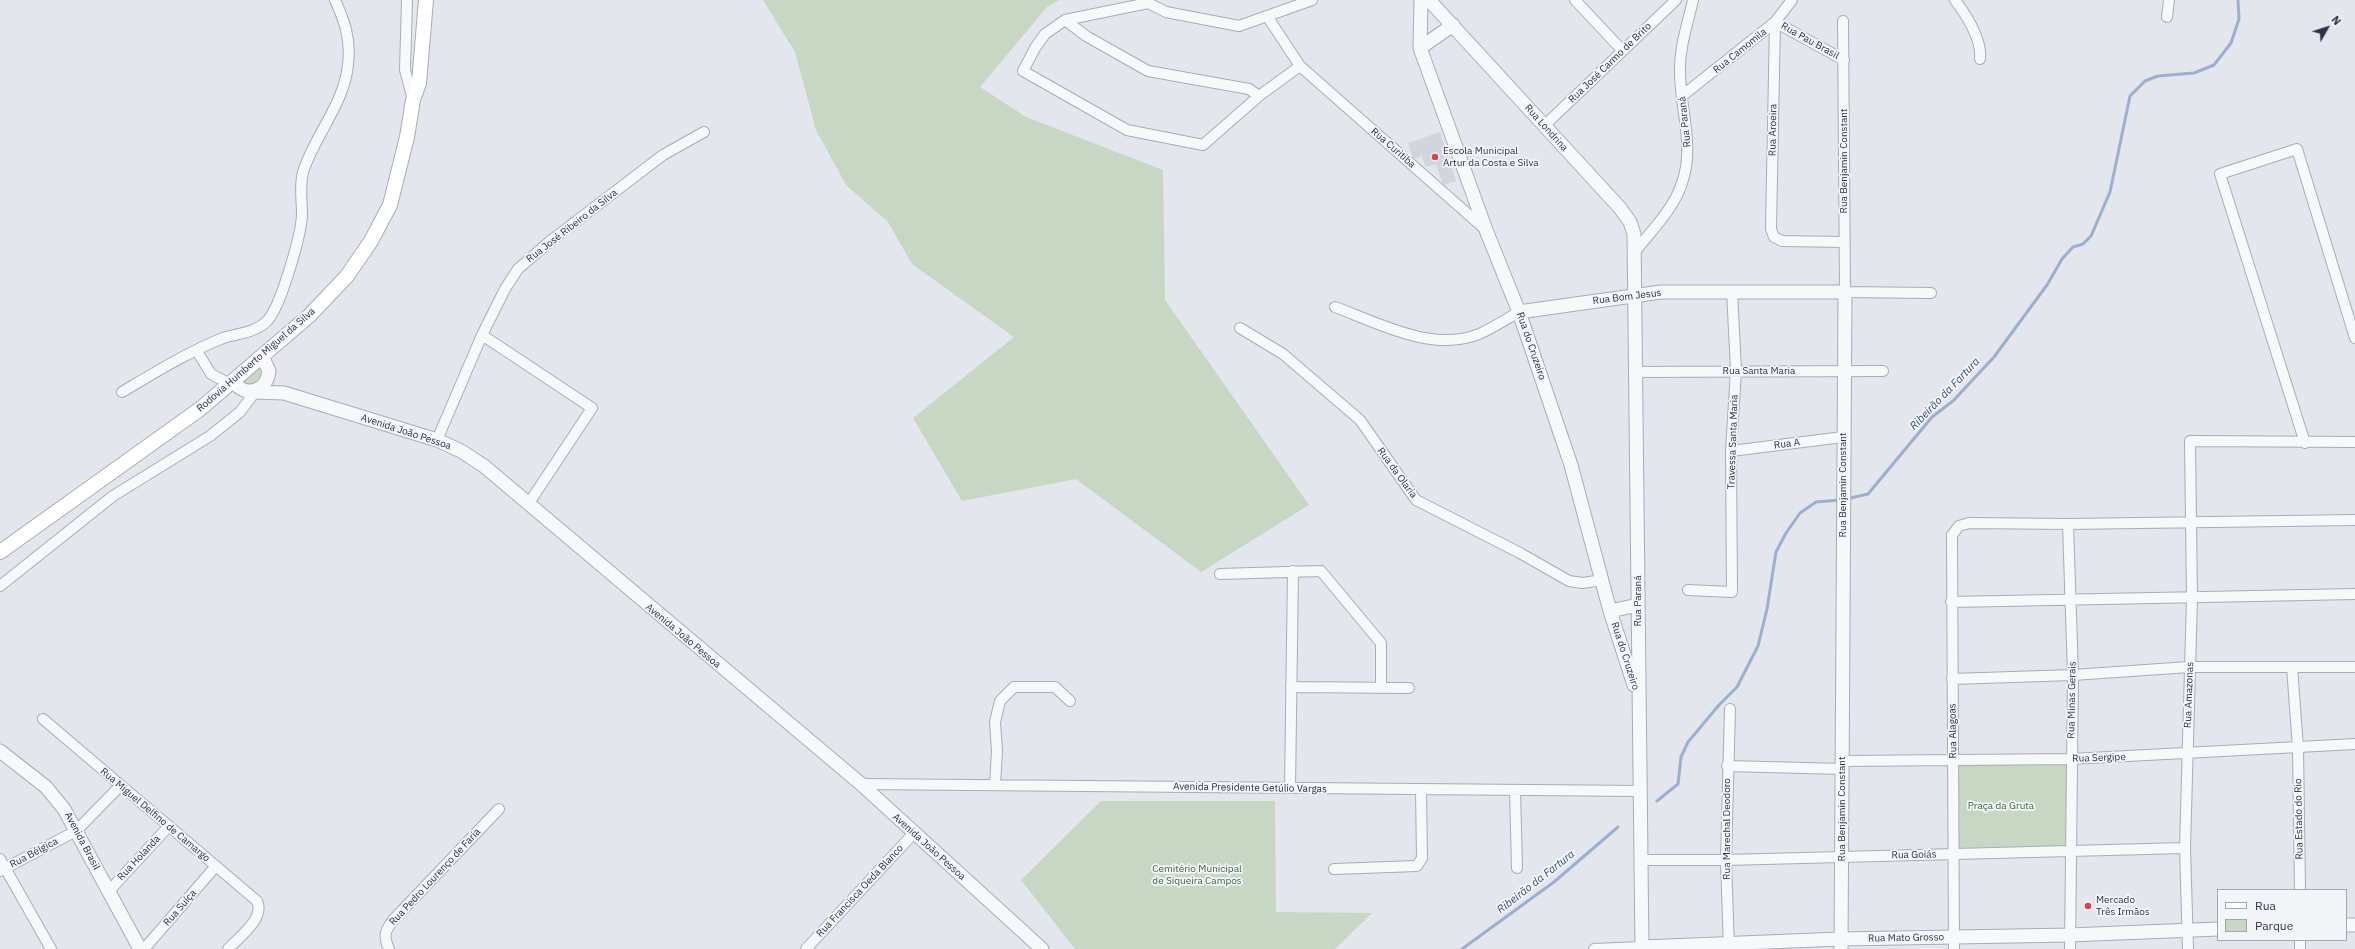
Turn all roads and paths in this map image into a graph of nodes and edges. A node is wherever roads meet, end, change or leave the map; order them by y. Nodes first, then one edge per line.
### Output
1 (335, 0) edge
2 (408, 0) edge
3 (426, 0) edge
4 (1312, 0) edge
5 (1421, 0) edge
6 (1429, 0) edge
7 (1575, 0) edge
8 (1676, 0) edge
9 (1693, 0) edge
10 (1792, 0) edge
11 (1955, 0) edge
12 (2169, 0) edge
13 (1148, 2) edge
14 (1267, 16) junction
15 (2166, 17) dead end
16 (1065, 20) junction
17 (1843, 21) dead end
18 (1775, 22) junction
19 (1453, 25) junction
20 (1420, 48) junction
21 (1622, 50) junction
22 (1980, 59) dead end
23 (1844, 60) junction
24 (1300, 66) junction
25 (1259, 96) junction
26 (1682, 96) junction
27 (413, 100) junction
28 (1544, 126) junction
29 (704, 132) dead end
30 (1486, 230) junction
31 (1634, 234) joint
32 (1844, 242) junction
33 (1634, 253) junction
34 (1732, 291) junction
35 (1845, 292) junction
36 (1931, 293) dead end
37 (1634, 295) junction
38 (1335, 307) dead end
39 (1519, 312) junction
40 (1240, 328) dead end
41 (482, 335) junction
42 (2355, 338) edge
43 (197, 351) junction
44 (262, 356) junction
45 (1736, 370) junction
46 (269, 371) junction
47 (1882, 371) dead end
48 (1635, 372) junction
49 (1845, 372) junction
50 (231, 382) junction
51 (122, 392) dead end
52 (255, 392) junction
53 (284, 393) junction
54 (1843, 437) junction
55 (437, 440) junction
56 (2355, 442) edge
57 (2305, 443) junction
58 (1731, 450) junction
59 (529, 503) junction
60 (2355, 520) edge
61 (2192, 521) junction
62 (2068, 524) junction
63 (0, 552) edge
64 (1293, 571) junction
65 (1220, 574) dead end
66 (1603, 580) junction
67 (0, 586) edge
68 (1688, 590) dead end
69 (2355, 594) edge
70 (2192, 598) junction
71 (2072, 600) junction
72 (1951, 602) junction
73 (1638, 605) junction
74 (1610, 611) junction
75 (2190, 667) junction
76 (2292, 667) junction
77 (2355, 667) edge
78 (2073, 675) junction
79 (1952, 679) junction
80 (1291, 687) junction
81 (1381, 688) junction
82 (1408, 688) dead end
83 (1638, 696) junction
84 (1070, 701) dead end
85 (1730, 709) dead end
86 (43, 719) dead end
87 (2355, 744) edge
88 (2298, 748) junction
89 (0, 751) edge
90 (2187, 754) junction
91 (2071, 759) junction
92 (1954, 760) junction
93 (1843, 765) junction
94 (1727, 766) junction
95 (861, 784) junction
96 (121, 785) junction
97 (995, 786) junction
98 (1290, 788) junction
99 (1421, 790) junction
100 (1515, 790) junction
101 (1640, 791) junction
102 (499, 809) dead end
103 (168, 826) junction
104 (76, 831) junction
105 (914, 833) junction
106 (2186, 848) junction
107 (2072, 852) junction
108 (1955, 854) junction
109 (1842, 857) junction
110 (0, 859) edge
111 (1642, 860) junction
112 (1726, 860) junction
113 (216, 866) junction
114 (1517, 868) dead end
115 (3, 869) edge
116 (1334, 869) dead end
117 (2300, 889) edge
118 (109, 891) junction
119 (2188, 929) junction
120 (2217, 929) edge
121 (2070, 935) junction
122 (1954, 943) edge
123 (1841, 944) edge
124 (1729, 946) edge
125 (812, 947) edge
126 (1642, 948) edge
127 (51, 949) edge
128 (140, 949) edge
129 (144, 949) edge
130 (228, 949) edge
131 (389, 949) edge
132 (1042, 949) edge
133 (1594, 949) edge
134 (2070, 949) edge
135 (2188, 949) edge

1 - 43 street
2 - 27 street
3 - 27 main road, Rodovia Humberto Miguel da Silva
4 - 14 street
5 - 20 street, Rua do Cruzeiro
6 - 19 street, Rua Londrina
7 - 21 street
8 - 21 street, Rua José Carmo de Brito
9 - 26 street, Rua Paraná
10 - 18 street, Rua Camomila
11 - 22 street
12 - 15 street
13 - 14 street
13 - 16 street
14 - 24 street, Rua Curitiba
16 - 25 street
16 - 25 street
17 - 23 street, Rua Benjamin Constant
18 - 23 street, Rua Pau Brasil
18 - 26 street, Rua Camomila
18 - 32 street, Rua Aroeira
19 - 20 street
19 - 28 street, Rua Londrina
20 - 30 street, Rua do Cruzeiro
21 - 28 street, Rua José Carmo de Brito
23 - 32 street, Rua Benjamin Constant
24 - 25 street
24 - 30 street, Rua Curitiba
26 - 33 street, Rua Paraná
27 - 44 main road, Rodovia Humberto Miguel da Silva
28 - 31 street, Rua Londrina
29 - 41 street, Rua José Ribeiro da Silva
30 - 39 street, Rua do Cruzeiro
31 - 33 street, Rua Paraná
32 - 35 street, Rua Benjamin Constant
33 - 37 street, Rua Paraná
34 - 35 street, Rua Bom Jesus
34 - 37 street, Rua Bom Jesus
34 - 45 street, Travessa Santa Maria
35 - 36 street, Rua Bom Jesus
35 - 49 street, Rua Benjamin Constant
37 - 39 street, Rua Bom Jesus
37 - 48 street, Rua Paraná
38 - 39 street, Rua Bom Jesus
39 - 66 street, Rua do Cruzeiro
40 - 66 street, Rua da Olaria
41 - 55 street, Rua José Ribeiro da Silva
41 - 59 street
42 - 57 street
43 - 50 street, Avenida João Pessoa
43 - 51 street
44 - 46 street
44 - 50 main road, Rodovia Humberto Miguel da Silva
45 - 48 street, Rua Santa Maria
45 - 49 street, Rua Santa Maria
45 - 58 street, Travessa Santa Maria
46 - 52 street
46 - 53 street
47 - 49 street, Rua Santa Maria
48 - 73 street, Rua Paraná
49 - 54 street, Rua Benjamin Constant
50 - 52 street, Avenida João Pessoa
50 - 63 main road, Rodovia Humberto Miguel da Silva
52 - 53 street, Avenida João Pessoa
52 - 67 street
53 - 55 street, Avenida João Pessoa
54 - 58 street, Rua A
54 - 93 street, Rua Benjamin Constant
55 - 59 street, Avenida João Pessoa
56 - 57 street
57 - 61 street, Rua Amazonas
58 - 68 street, Travessa Santa Maria
59 - 95 street, Avenida João Pessoa
60 - 61 street
61 - 62 street
61 - 70 street, Rua Amazonas
62 - 71 street, Rua Minas Gerais
62 - 72 street, Rua Alagoas
64 - 65 street
64 - 80 street
64 - 81 street
66 - 74 street, Rua do Cruzeiro
69 - 70 street
70 - 71 street
70 - 75 street, Rua Amazonas
71 - 72 street
71 - 78 street, Rua Minas Gerais
72 - 79 street, Rua Alagoas
73 - 74 street
73 - 83 street, Rua Paraná
74 - 83 street, Rua do Cruzeiro
75 - 76 street
75 - 78 street
75 - 90 street, Rua Amazonas
76 - 77 street
76 - 88 street, Rua Estado do Rio
78 - 79 street
78 - 91 street, Rua Minas Gerais
79 - 92 street, Rua Alagoas
80 - 81 street
80 - 98 street
81 - 82 street
83 - 101 street, Rua Paraná
84 - 97 street
85 - 94 street, Rua Marechal Deodoro
86 - 96 street, Rua Miguel Delfino de Camargo
87 - 88 street, Rua Sergipe
88 - 90 street, Rua Sergipe
88 - 117 street, Rua Estado do Rio
89 - 104 street, Avenida Brasil
90 - 91 street, Rua Sergipe
90 - 106 street, Rua Amazonas
91 - 92 street, Rua Sergipe
91 - 107 street, Rua Minas Gerais
92 - 93 street, Rua Sergipe
92 - 108 street, Rua Alagoas
93 - 94 street, Rua Sergipe
93 - 109 street, Rua Benjamin Constant
94 - 112 street, Rua Marechal Deodoro
95 - 97 street, Avenida Presidente Getúlio Vargas
95 - 105 street, Avenida João Pessoa
96 - 103 street, Rua Miguel Delfino de Camargo
96 - 104 street, Rua Bélgica
97 - 98 street, Avenida Presidente Getúlio Vargas
98 - 99 street, Avenida Presidente Getúlio Vargas
99 - 100 street, Avenida Presidente Getúlio Vargas
99 - 116 street
100 - 101 street, Avenida Presidente Getúlio Vargas
100 - 114 street
101 - 111 street, Rua Paraná
102 - 131 street, Rua Pedro Lourenço de Faria
103 - 113 street, Rua Miguel Delfino de Camargo
103 - 118 street, Rua Holanda
104 - 115 street, Rua Bélgica
104 - 118 street, Avenida Brasil
105 - 125 street, Rua Francisca Oeda Blanco
105 - 132 street, Avenida João Pessoa
106 - 107 street, Rua Goiás
106 - 119 street, Rua Amazonas
107 - 108 street, Rua Goiás
107 - 121 street, Rua Minas Gerais
108 - 109 street, Rua Goiás
108 - 122 street, Rua Alagoas
109 - 112 street, Rua Goiás
109 - 123 street, Rua Benjamin Constant
110 - 115 street
111 - 112 street, Rua Goiás
111 - 126 street, Rua Paraná
112 - 124 street, Rua Marechal Deodoro
113 - 129 street, Rua Suíça
113 - 130 street, Rua Miguel Delfino de Camargo
115 - 127 street
118 - 128 street, Avenida Brasil
119 - 120 street, Rua Mato Grosso
119 - 121 street, Rua Mato Grosso
119 - 135 street, Rua Amazonas
121 - 122 street, Rua Mato Grosso
121 - 134 street, Rua Minas Gerais
122 - 123 street, Rua Mato Grosso
123 - 124 street, Rua Mato Grosso
124 - 126 street, Rua Mato Grosso
126 - 133 street, Rua Mato Grosso

